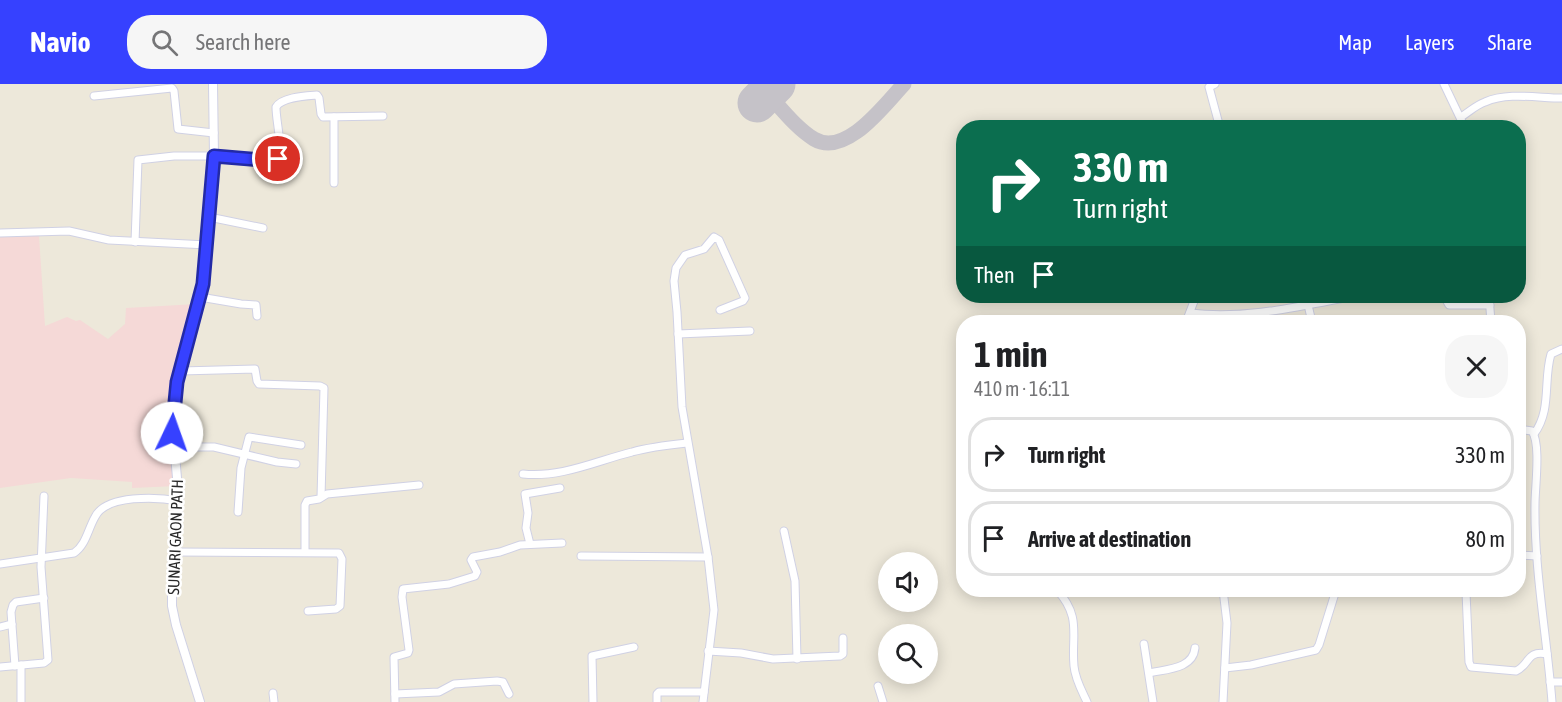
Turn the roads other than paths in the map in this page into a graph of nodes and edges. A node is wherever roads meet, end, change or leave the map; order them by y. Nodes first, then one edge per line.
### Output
1 (213, 84) edge
2 (1215, 84) edge
3 (1444, 84) edge
4 (94, 96) dead end
5 (1562, 98) edge
6 (383, 116) dead end
7 (334, 117) junction
8 (1461, 117) junction
9 (1218, 120) edge
10 (1462, 120) edge
11 (214, 133) junction
12 (214, 156) junction
13 (333, 183) dead end
14 (209, 217) junction
15 (263, 228) dead end
16 (0, 233) edge
17 (135, 242) junction
18 (207, 245) junction
19 (200, 297) junction
20 (1194, 303) edge
21 (1318, 303) edge
22 (1448, 303) edge
23 (1490, 304) joint
24 (1308, 305) junction
25 (720, 310) dead end
26 (1190, 313) joint
27 (1310, 315) edge
28 (1491, 315) edge
29 (257, 316) dead end
30 (750, 331) dead end
31 (678, 333) junction
32 (1562, 349) edge
33 (181, 370) junction
34 (1526, 430) edge
35 (1534, 434) junction
36 (687, 443) junction
37 (301, 446) dead end
38 (173, 447) junction
39 (245, 454) junction
40 (296, 464) dead end
41 (523, 474) dead end
42 (419, 485) dead end
43 (560, 488) dead end
44 (44, 496) dead end
45 (321, 496) junction
46 (179, 501) junction
47 (238, 512) dead end
48 (784, 531) dead end
49 (562, 543) dead end
50 (530, 544) junction
51 (305, 551) junction
52 (175, 552) junction
53 (1526, 555) edge
54 (1537, 555) junction
55 (581, 556) dead end
56 (708, 557) junction
57 (41, 560) junction
58 (0, 564) edge
59 (1062, 597) edge
60 (1224, 597) edge
61 (1334, 597) edge
62 (1467, 597) edge
63 (44, 598) junction
64 (308, 610) dead end
65 (12, 624) junction
66 (0, 627) edge
67 (843, 638) dead end
68 (1144, 644) dead end
69 (634, 647) dead end
70 (1195, 648) dead end
71 (708, 651) junction
72 (1547, 654) junction
73 (797, 659) junction
74 (18, 666) junction
75 (0, 667) edge
76 (1225, 668) junction
77 (1149, 673) junction
78 (1550, 682) junction
79 (1562, 682) edge
80 (878, 686) dead end
81 (704, 692) junction
82 (273, 693) dead end
83 (509, 694) dead end
84 (395, 698) edge
85 (21, 702) edge
86 (200, 702) edge
87 (274, 702) edge
88 (593, 702) edge
89 (657, 702) edge
90 (703, 702) edge
91 (883, 702) edge
92 (1087, 702) edge
93 (1154, 702) edge
94 (1223, 702) edge
95 (1552, 702) edge

1 - 11 street, SUNARI GAON PATH
2 - 9 street
3 - 8 street
4 - 11 street
5 - 8 street
6 - 7 street
7 - 12 street
7 - 13 street
8 - 10 street
11 - 12 street, SUNARI GAON PATH
12 - 14 street, SUNARI GAON PATH
12 - 17 street
14 - 15 street
14 - 18 street, SUNARI GAON PATH
16 - 17 street
17 - 18 street
18 - 19 street, SUNARI GAON PATH
19 - 29 street
19 - 33 street, SUNARI GAON PATH
20 - 26 street
21 - 24 street
22 - 23 street
23 - 28 street
24 - 26 street
24 - 27 street
25 - 31 street
30 - 31 street
31 - 36 street
32 - 35 street
33 - 38 street, SUNARI GAON PATH
33 - 45 street
34 - 35 street
35 - 54 street
36 - 41 street
36 - 56 street
37 - 39 street
38 - 39 street
38 - 46 street, SUNARI GAON PATH
39 - 40 street
39 - 47 street
42 - 45 street
43 - 50 street
44 - 57 street
45 - 51 street
46 - 52 street, SUNARI GAON PATH
46 - 57 street
48 - 73 street
49 - 50 street
50 - 84 street
51 - 52 street
51 - 64 street
52 - 86 street, SUNARI GAON PATH
53 - 54 street
54 - 72 street
55 - 56 street
56 - 71 street
57 - 58 street
57 - 63 street
59 - 92 street
60 - 76 street
61 - 76 street
62 - 72 street
63 - 65 street
63 - 74 street
65 - 66 street
65 - 74 street
67 - 73 street
68 - 77 street
69 - 88 street
70 - 77 street
71 - 73 street
71 - 81 street
72 - 78 street
74 - 75 street
74 - 85 street
76 - 94 street
77 - 93 street
78 - 79 street
78 - 95 street
80 - 91 street
81 - 89 street
81 - 90 street
82 - 87 street
83 - 84 street

